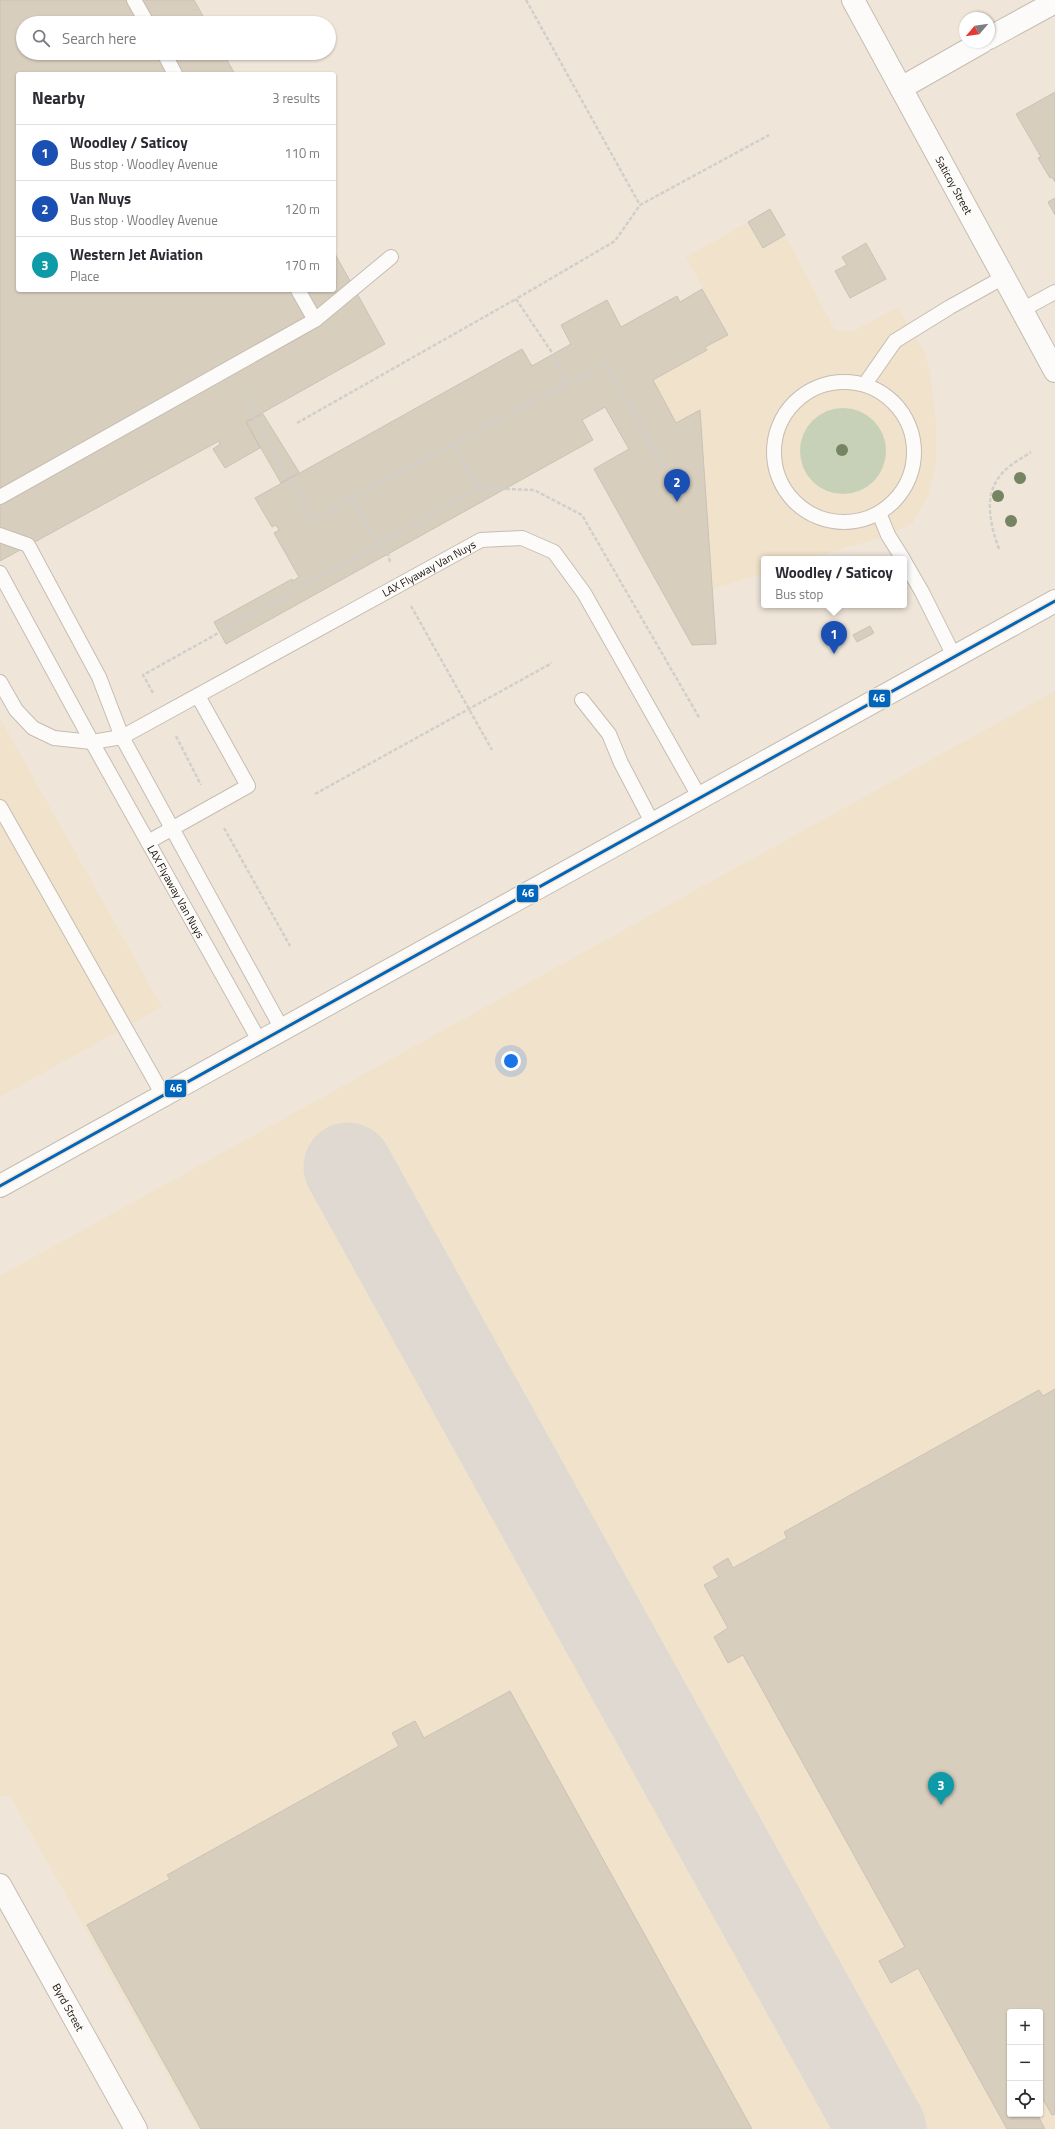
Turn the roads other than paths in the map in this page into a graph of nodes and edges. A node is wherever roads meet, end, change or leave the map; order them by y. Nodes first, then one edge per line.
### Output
1 (134, 0) edge
2 (853, 0) edge
3 (1055, 2) edge
4 (143, 16) edge
5 (995, 35) edge
6 (971, 48) edge
7 (168, 60) edge
8 (175, 72) edge
9 (900, 88) junction
10 (391, 257) dead end
11 (1004, 277) junction
12 (299, 292) edge
13 (1055, 292) edge
14 (1022, 310) junction
15 (315, 320) junction
16 (1055, 371) edge
17 (865, 384) junction
18 (0, 497) edge
19 (879, 513) junction
20 (0, 535) edge
21 (901, 556) edge
22 (907, 567) edge
23 (0, 573) edge
24 (1055, 601) edge
25 (955, 658) junction
26 (0, 682) edge
27 (198, 696) junction
28 (582, 700) dead end
29 (122, 737) junction
30 (92, 742) junction
31 (700, 798) junction
32 (0, 807) edge
33 (654, 824) junction
34 (172, 829) junction
35 (148, 842) junction
36 (282, 1029) junction
37 (260, 1042) junction
38 (163, 1095) junction
39 (0, 1186) edge
40 (0, 1885) edge
41 (136, 2129) edge

1 - 4 lane
2 - 9 main road, Saticoy Street
3 - 5 main road
6 - 9 main road
7 - 8 lane
9 - 11 main road, Saticoy Street
10 - 15 lane
11 - 14 main road, Saticoy Street
11 - 17 lane
12 - 15 lane
13 - 14 lane
14 - 16 main road, Saticoy Street
15 - 18 lane
17 - 19 lane
17 - 19 lane
19 - 21 lane
20 - 29 lane
22 - 25 lane
23 - 30 lane, LAX Flyaway Van Nuys
24 - 25 main road
25 - 31 main road
26 - 30 lane
27 - 29 lane, LAX Flyaway Van Nuys
27 - 31 lane, LAX Flyaway Van Nuys
27 - 34 lane
28 - 33 lane
29 - 30 lane, LAX Flyaway Van Nuys
29 - 34 lane
30 - 35 lane, LAX Flyaway Van Nuys
31 - 33 main road
32 - 38 lane
33 - 36 main road
34 - 35 lane
34 - 36 lane
35 - 37 lane, LAX Flyaway Van Nuys
36 - 37 main road
37 - 38 main road
38 - 39 main road
40 - 41 main road, Byrd Street

